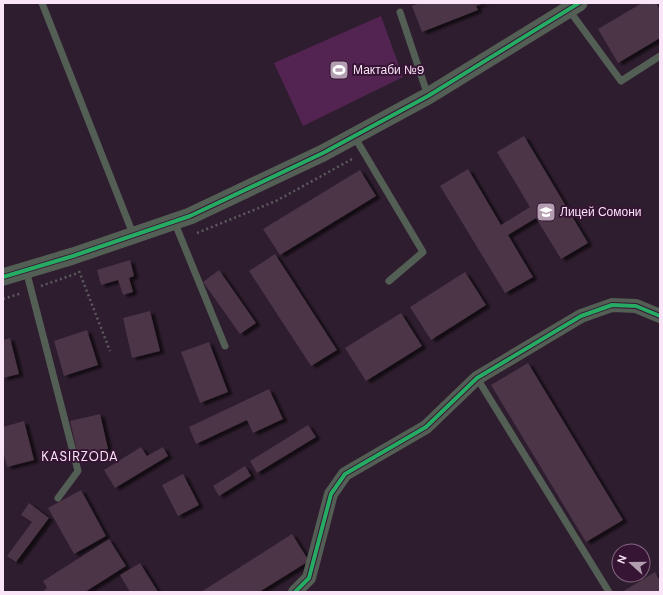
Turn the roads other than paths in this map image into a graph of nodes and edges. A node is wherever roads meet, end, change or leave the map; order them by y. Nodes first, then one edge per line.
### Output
1 (42, 3) edge
2 (574, 6) edge
3 (400, 12) dead end
4 (660, 56) edge
5 (428, 96) junction
6 (354, 136) junction
7 (174, 221) junction
8 (133, 234) junction
9 (26, 270) junction
10 (3, 277) edge
11 (389, 281) dead end
12 (660, 316) edge
13 (225, 346) dead end
14 (478, 378) junction
15 (58, 498) dead end
16 (295, 592) edge
17 (609, 592) edge

1 - 8 lane
2 - 4 lane
2 - 5 street
3 - 5 lane
5 - 6 street
6 - 7 street
6 - 11 lane
7 - 8 street
7 - 13 lane
8 - 9 street
9 - 10 street
9 - 15 lane
12 - 14 street
14 - 16 street
14 - 17 lane

